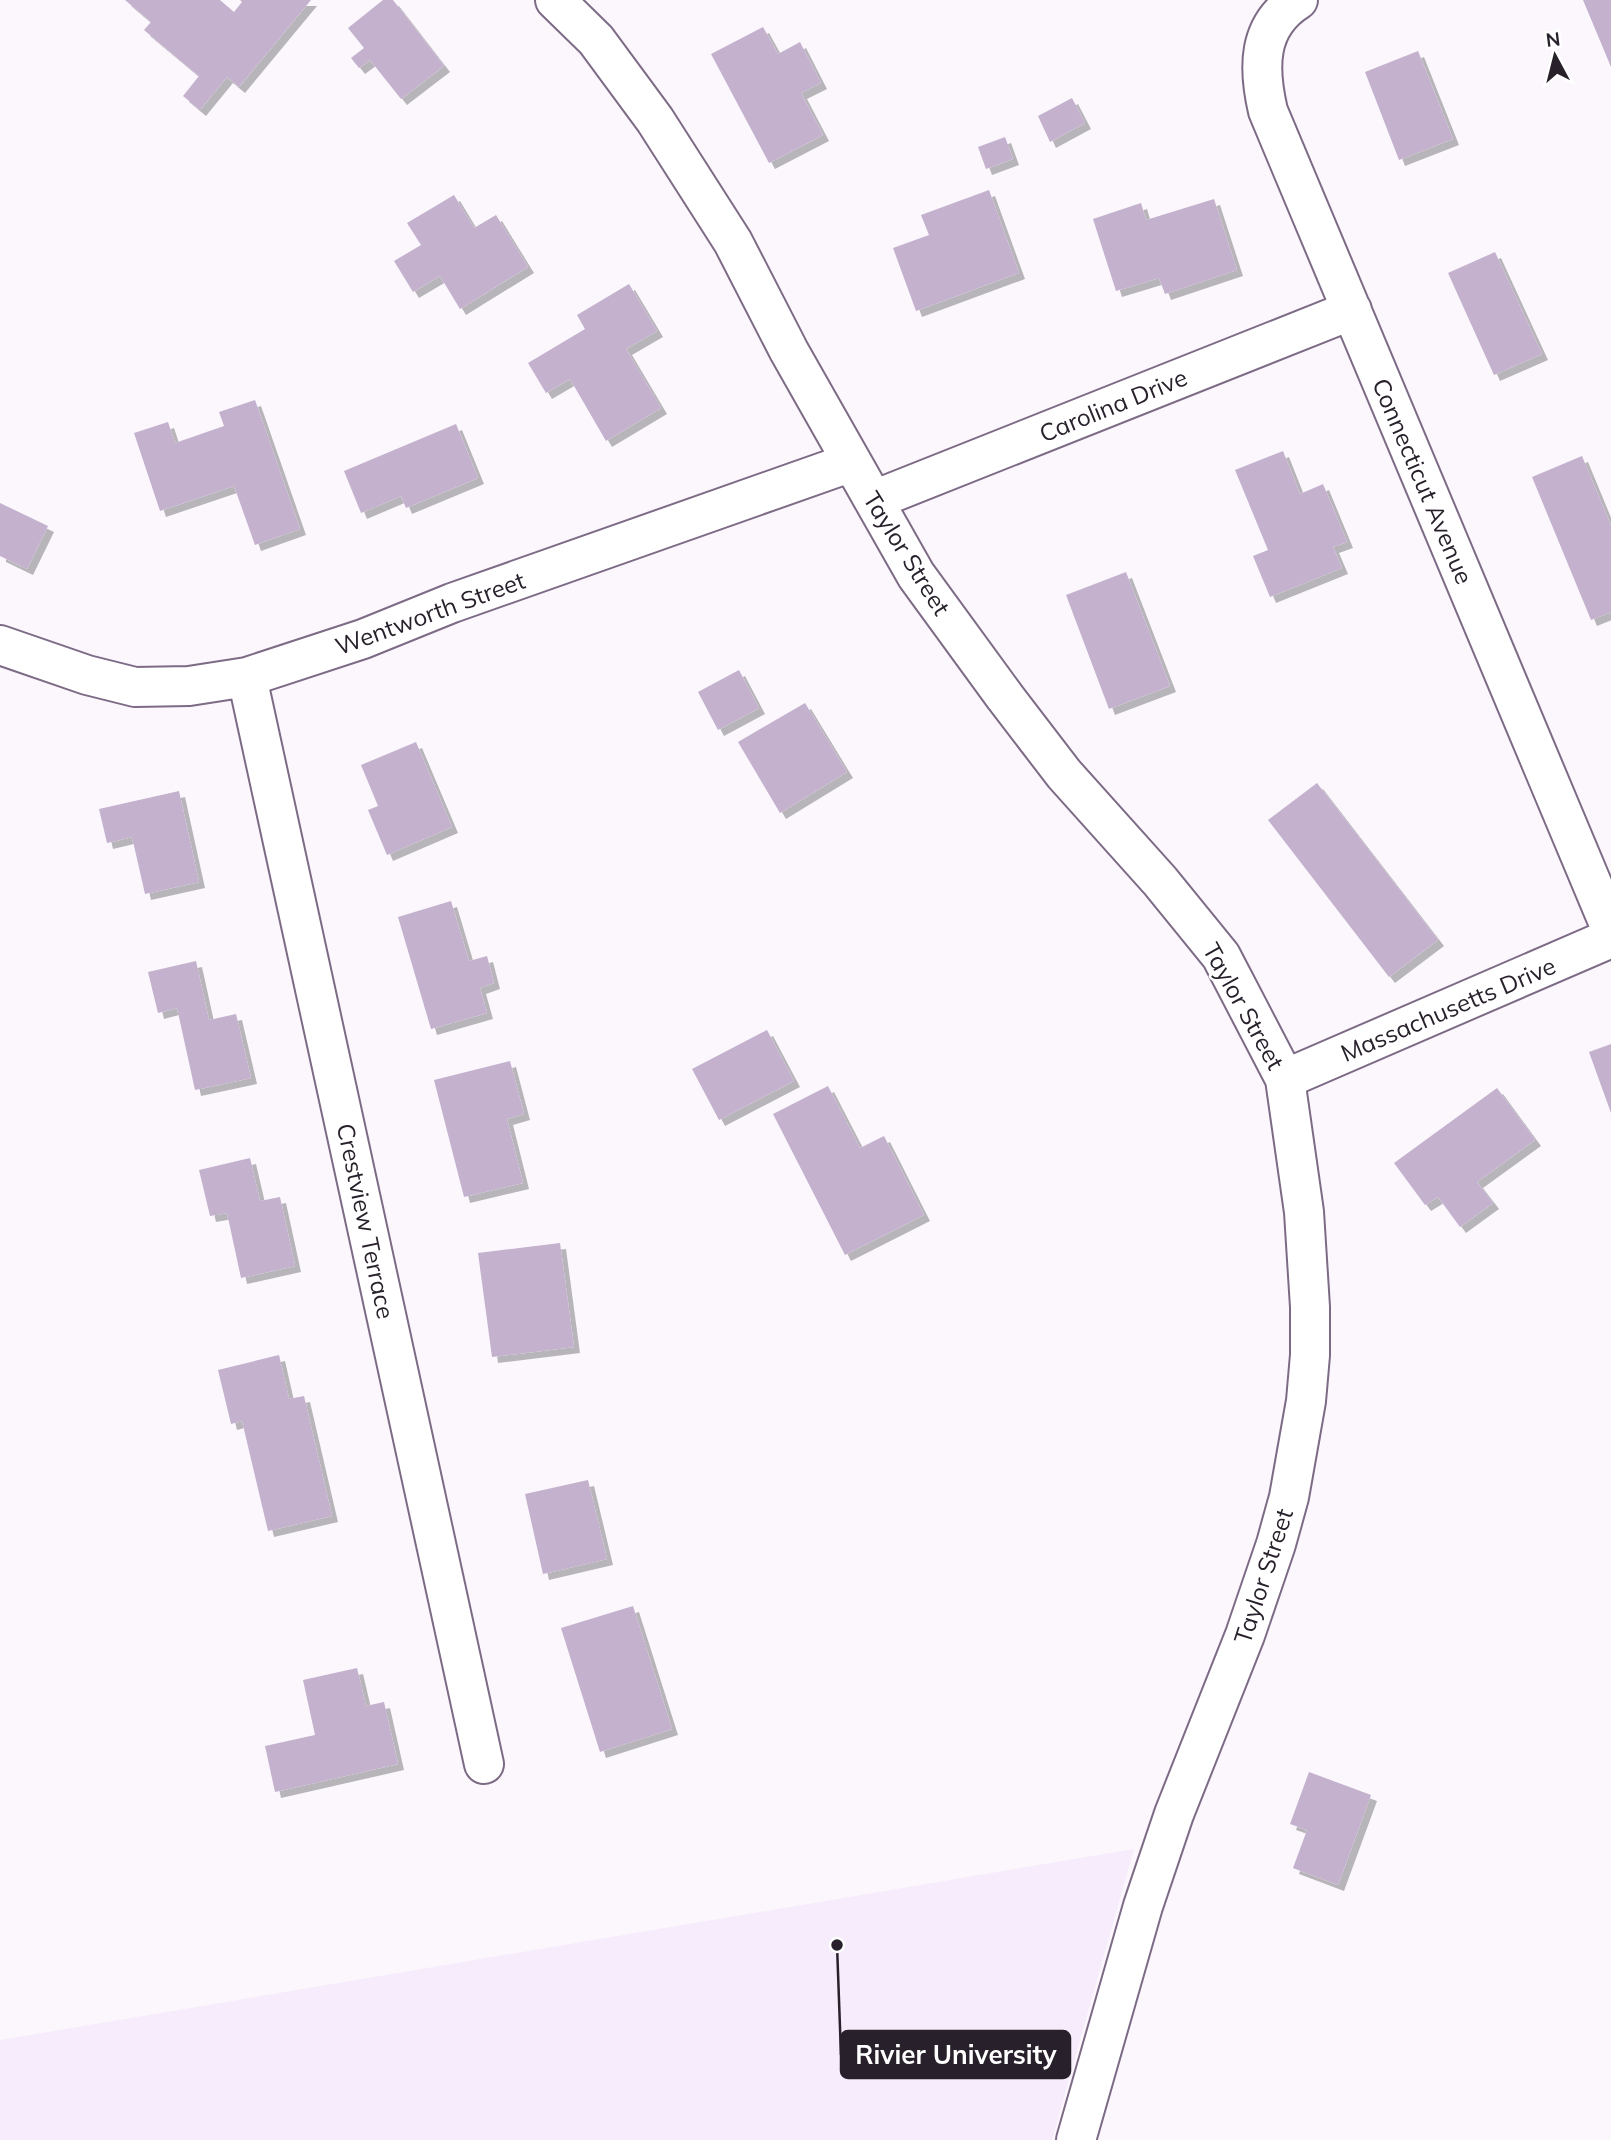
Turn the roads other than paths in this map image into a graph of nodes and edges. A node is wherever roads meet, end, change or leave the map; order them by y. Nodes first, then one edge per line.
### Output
1 (555, 0) edge
2 (1298, 0) edge
3 (1352, 310) junction
4 (852, 462) junction
5 (874, 500) junction
6 (0, 645) edge
7 (247, 677) junction
8 (1611, 929) edge
9 (1611, 938) edge
10 (1286, 1079) junction
11 (484, 1764) dead end
12 (1076, 2140) edge

1 - 4 street, Taylor Street
2 - 3 street, Connecticut Avenue
3 - 5 street, Carolina Drive
3 - 8 street, Connecticut Avenue
4 - 5 street, Taylor Street
4 - 7 street, Wentworth Street
5 - 10 street, Taylor Street
6 - 7 street, Wentworth Street
7 - 11 street, Crestview Terrace
9 - 10 street, Massachusetts Drive
10 - 12 street, Taylor Street

